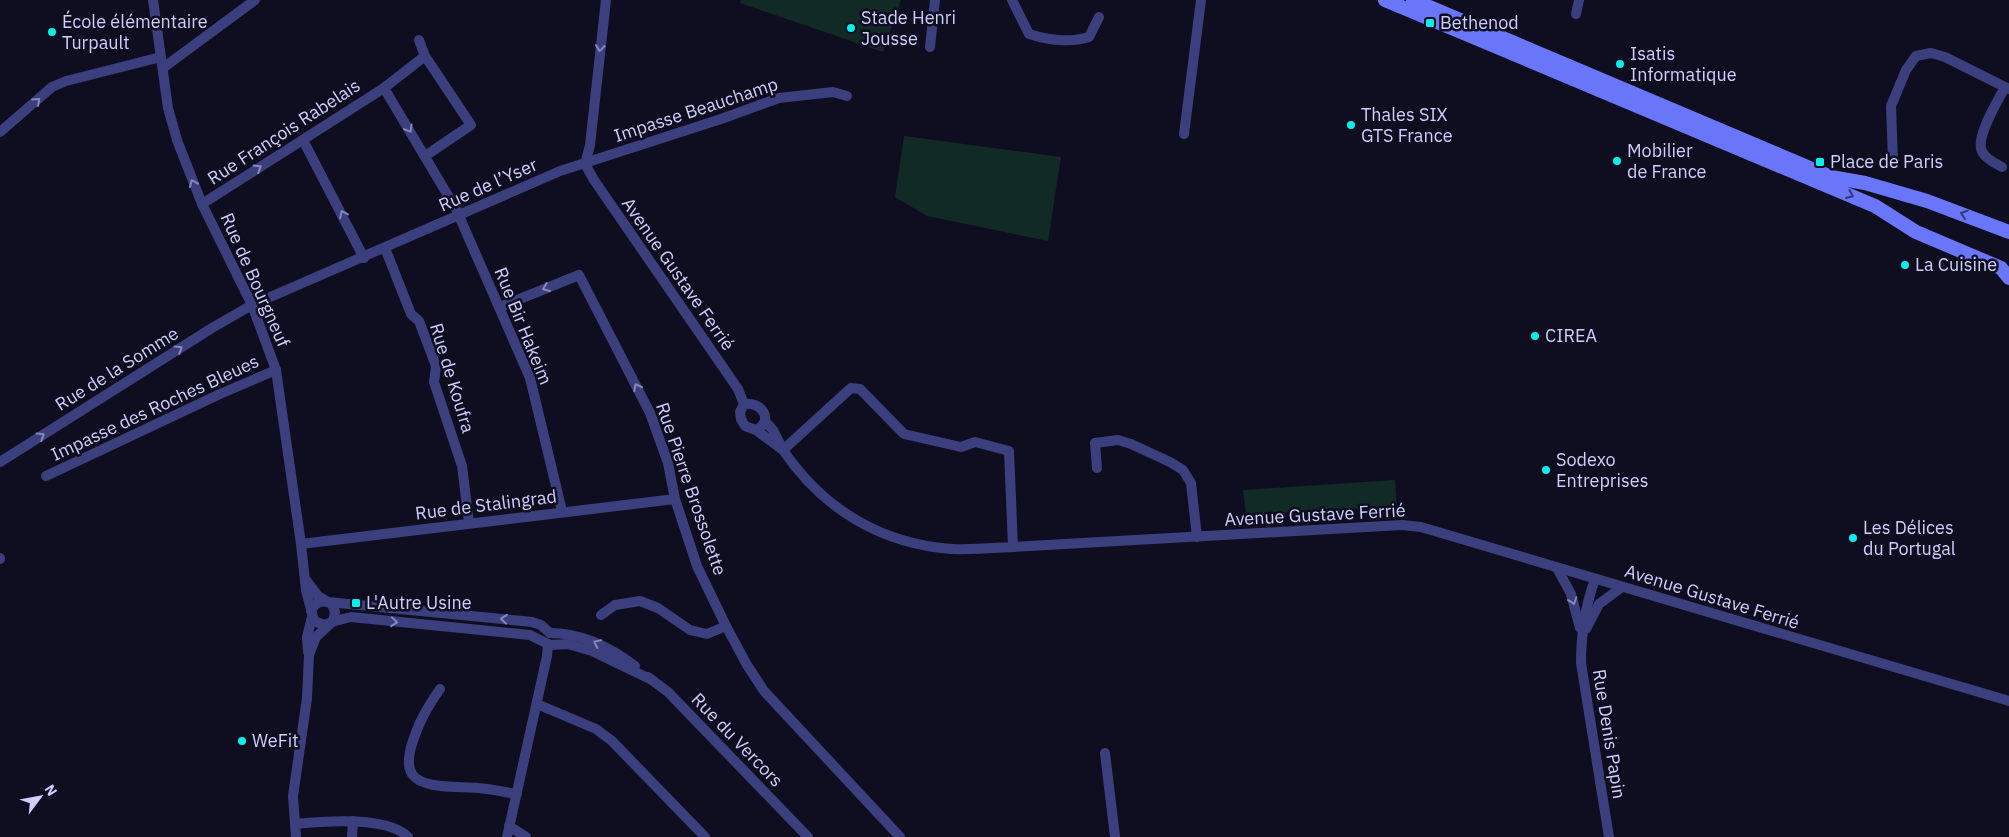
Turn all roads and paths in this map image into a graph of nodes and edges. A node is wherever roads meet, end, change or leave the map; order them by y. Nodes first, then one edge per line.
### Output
1 (152, 0) edge
2 (254, 0) edge
3 (606, 0) edge
4 (936, 0) edge
5 (1012, 0) edge
6 (1201, 0) edge
7 (1385, 0) edge
8 (1413, 0) edge
9 (1580, 0) edge
10 (1576, 14) dead end
11 (1099, 17) dead end
12 (419, 40) dead end
13 (930, 47) dead end
14 (425, 56) junction
15 (161, 57) junction
16 (163, 68) junction
17 (384, 88) junction
18 (2007, 88) edge
19 (848, 96) dead end
20 (0, 132) edge
21 (1184, 134) dead end
22 (303, 140) junction
23 (425, 156) junction
24 (1893, 161) dead end
25 (585, 164) junction
26 (2002, 167) dead end
27 (202, 204) junction
28 (458, 216) junction
29 (2009, 232) edge
30 (385, 248) junction
31 (364, 258) junction
32 (2009, 278) edge
33 (252, 306) junction
34 (500, 307) junction
35 (276, 370) junction
36 (744, 404) junction
37 (765, 422) junction
38 (756, 430) junction
39 (783, 450) junction
40 (0, 462) edge
41 (1097, 468) dead end
42 (46, 476) dead end
43 (675, 499) junction
44 (562, 511) junction
45 (469, 523) junction
46 (1197, 537) junction
47 (301, 544) junction
48 (1014, 547) junction
49 (1557, 568) junction
50 (305, 579) junction
51 (1595, 579) junction
52 (1622, 587) junction
53 (328, 602) junction
54 (311, 614) junction
55 (601, 615) dead end
56 (329, 624) junction
57 (726, 626) junction
58 (552, 633) junction
59 (1581, 636) junction
60 (551, 645) junction
61 (309, 655) junction
62 (652, 680) junction
63 (440, 689) dead end
64 (2008, 701) edge
65 (537, 704) junction
66 (1105, 753) dead end
67 (517, 794) junction
68 (354, 821) junction
69 (296, 824) junction
70 (510, 826) junction
71 (296, 837) edge
72 (352, 837) edge
73 (408, 837) edge
74 (507, 837) edge
75 (526, 837) edge
76 (705, 837) edge
77 (807, 837) edge
78 (900, 837) edge
79 (1115, 837) edge
80 (1609, 837) edge

1 - 15 street, Rue de Bourgneuf
2 - 16 street
3 -> 25 street
4 - 13 street
5 - 11 street
6 - 21 street
7 -> 32 main road
29 -> 8 main road
9 - 10 street
12 - 14 street
14 - 17 street, Rue François Rabelais
14 - 23 street
15 - 16 street, Rue de Bourgneuf
20 -> 15 street
27 -> 16 street, Rue de Bourgneuf
17 - 22 street, Rue François Rabelais
17 -> 23 street, Rue Bir Hakeim
18 - 24 street
18 - 26 street
19 - 25 street, Impasse Beauchamp
27 -> 22 street, Rue François Rabelais
31 -> 22 street
23 - 28 street, Rue Bir Hakeim
25 - 28 street, Rue de l’Yser
25 - 36 street, Avenue Gustave Ferrié
27 - 33 street, Rue de Bourgneuf
28 - 30 street, Rue de l’Yser
28 - 34 street, Rue Bir Hakeim
30 - 31 street, Rue de l’Yser
30 - 45 street, Rue de Koufra
31 - 33 street, Rue de l’Yser
33 - 35 street, Rue de Bourgneuf
40 -> 33 street, Rue de la Somme
43 -> 34 street, Rue Pierre Brossolette
34 - 44 street, Rue Bir Hakeim
35 - 42 street, Impasse des Roches Bleues
35 - 47 street, Rue de Bourgneuf
36 - 37 street
36 - 38 street
37 - 38 street
37 - 39 street, Avenue Gustave Ferrié
38 - 39 street, Avenue Gustave Ferrié
39 - 48 street, Avenue Gustave Ferrié
39 - 48 street
41 - 46 street
43 - 44 street, Rue de Stalingrad
43 - 57 street, Rue Pierre Brossolette
44 - 45 street, Rue de Stalingrad
45 - 47 street, Rue de Stalingrad
46 - 48 street, Avenue Gustave Ferrié
46 - 49 street, Avenue Gustave Ferrié
47 - 50 street, Rue de Bourgneuf
49 - 51 street, Avenue Gustave Ferrié
49 -> 59 street, Rue Denis Papin
50 - 53 street
50 - 54 street, Rue de Bourgneuf
51 - 52 street, Avenue Gustave Ferrié
51 - 59 street, Rue Denis Papin
52 - 59 street, Rue Denis Papin
52 - 64 street, Avenue Gustave Ferrié
53 - 54 street
53 - 56 street
58 -> 53 street, Rue du Vercors
54 - 56 street
54 - 61 street, Rue de Bourgneuf
55 - 57 street
56 -> 60 street, Rue du Vercors
56 - 61 street, Rue de Bourgneuf
57 - 78 street, Rue Pierre Brossolette
58 - 60 street
62 -> 58 street, Rue du Vercors
59 - 80 street, Rue Denis Papin
60 - 62 street, Rue du Vercors
60 - 65 street
61 - 69 street, Rue de Bourgneuf
62 - 77 street, Rue du Vercors
63 - 67 street
65 - 67 street
65 - 76 street
66 - 79 street
67 - 70 street
68 - 69 street
68 - 72 street
68 - 73 street
69 - 71 street, Rue de Bourgneuf
70 - 74 street
70 - 75 street

